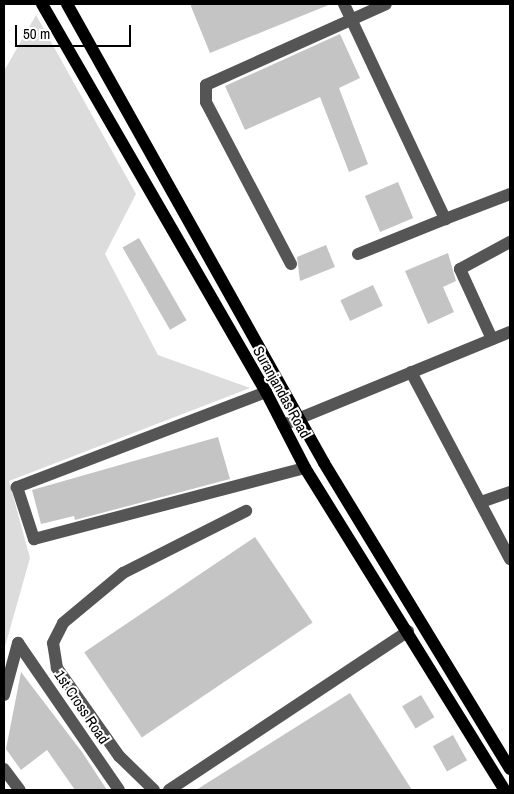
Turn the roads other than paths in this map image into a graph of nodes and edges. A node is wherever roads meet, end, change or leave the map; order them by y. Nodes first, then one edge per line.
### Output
1 (42, 4) edge
2 (66, 4) edge
3 (344, 4) edge
4 (386, 4) edge
5 (350, 19) junction
6 (510, 194) edge
7 (445, 219) junction
8 (510, 242) edge
9 (358, 254) dead end
10 (291, 264) dead end
11 (510, 332) edge
12 (492, 339) junction
13 (411, 372) junction
14 (266, 392) junction
15 (299, 417) junction
16 (283, 425) junction
17 (305, 468) junction
18 (510, 492) edge
19 (481, 502) junction
20 (246, 511) dead end
21 (510, 559) edge
22 (408, 630) junction
23 (4, 695) edge
24 (4, 769) edge
25 (510, 769) edge
26 (20, 790) edge
27 (119, 790) edge
28 (154, 790) edge
29 (169, 790) edge
30 (505, 790) edge

1 - 14 main road, Suranjandas Road
2 - 15 main road, Suranjandas Road
3 - 5 street
4 - 5 street
5 - 7 street
5 - 10 street
6 - 7 street
7 - 9 street
8 - 12 street
11 - 12 street
12 - 13 street
13 - 15 street
13 - 19 street
14 - 16 main road, Suranjandas Road
14 - 17 street
15 - 16 street
15 - 25 main road, Suranjandas Road
16 - 17 main road, Suranjandas Road
17 - 22 main road, Suranjandas Road
18 - 19 street
19 - 21 street
20 - 28 street
22 - 29 street
22 - 30 main road, Suranjandas Road
23 - 27 street, 1st Cross Road
24 - 26 street

